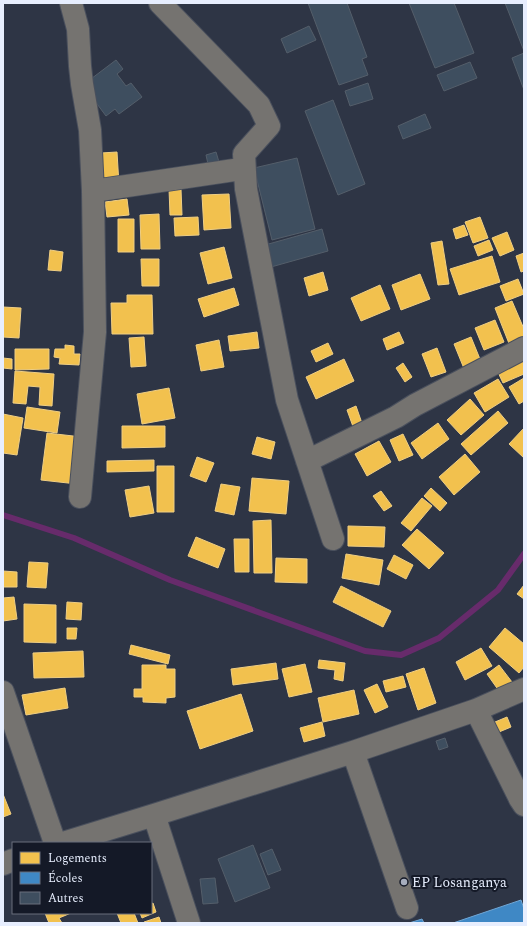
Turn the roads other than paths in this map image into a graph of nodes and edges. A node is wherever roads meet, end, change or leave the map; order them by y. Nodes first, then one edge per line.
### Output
1 (71, 3) edge
2 (160, 3) edge
3 (245, 172) junction
4 (93, 191) junction
5 (524, 348) edge
6 (307, 461) junction
7 (80, 497) dead end
8 (333, 539) dead end
9 (524, 689) edge
10 (3, 692) edge
11 (476, 710) junction
12 (353, 752) junction
13 (524, 805) edge
14 (154, 815) junction
15 (55, 842) edge
16 (66, 842) edge
17 (407, 908) dead end
18 (189, 923) edge

1 - 4 street
2 - 3 street
3 - 4 street
3 - 6 street
4 - 7 street
5 - 6 street
6 - 8 street
9 - 11 street
10 - 15 street
11 - 12 street
11 - 13 street
12 - 14 street
12 - 17 street
14 - 16 street
14 - 18 street

